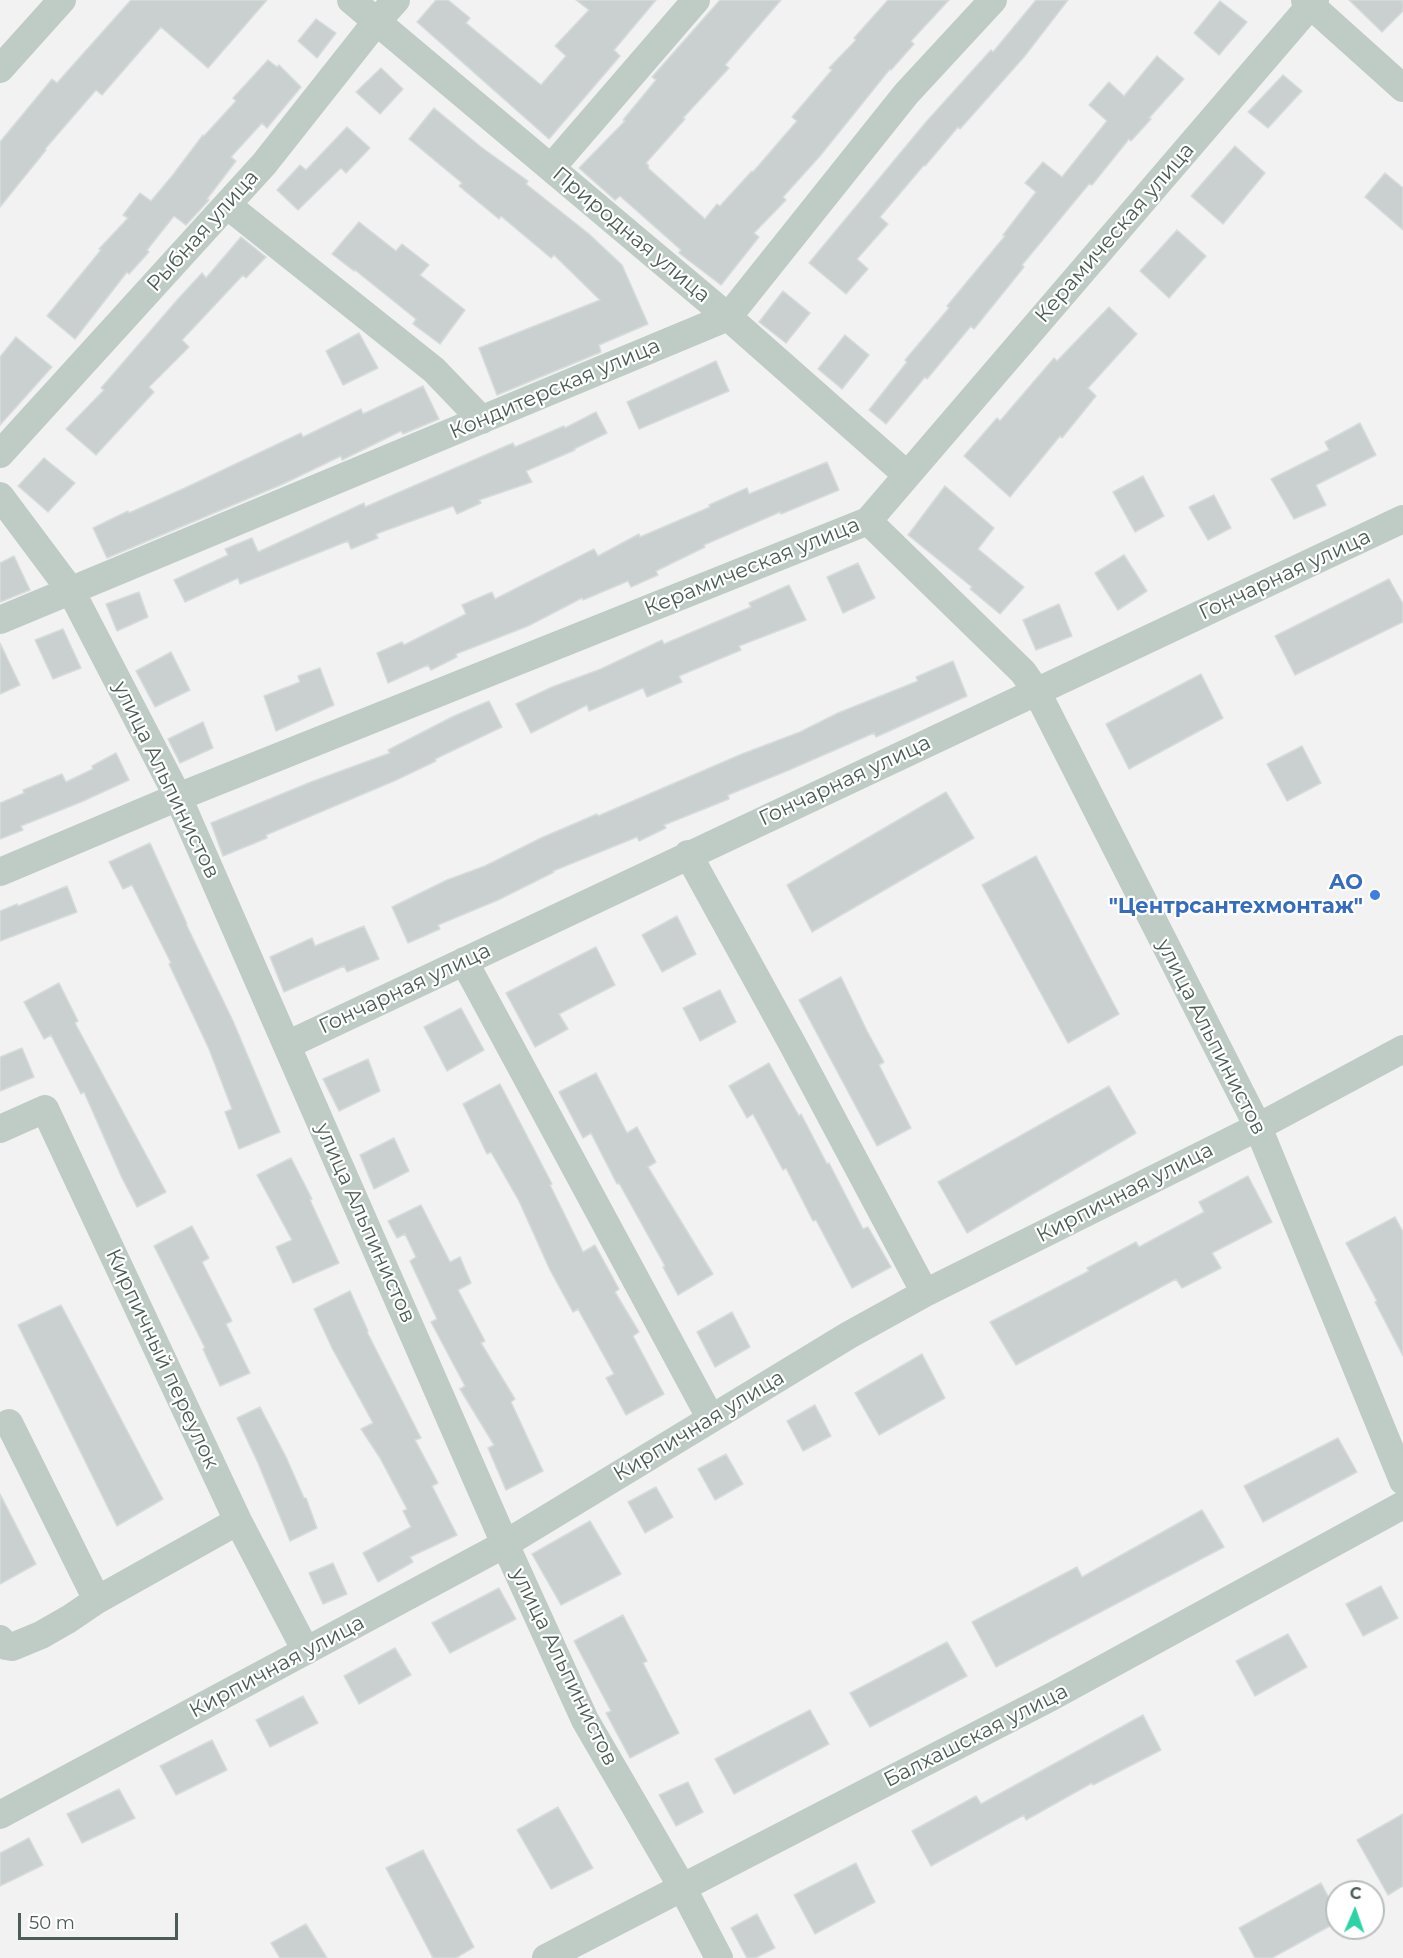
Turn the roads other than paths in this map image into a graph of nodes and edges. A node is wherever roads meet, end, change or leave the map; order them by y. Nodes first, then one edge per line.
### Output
1 (62, 0) edge
2 (351, 0) edge
3 (396, 0) edge
4 (696, 0) edge
5 (993, 0) edge
6 (1310, 2) edge
7 (377, 21) junction
8 (0, 69) edge
9 (1403, 88) edge
10 (551, 168) junction
11 (227, 206) junction
12 (728, 317) junction
13 (482, 420) junction
14 (0, 454) edge
15 (907, 475) junction
16 (0, 496) edge
17 (1403, 519) edge
18 (868, 521) junction
19 (71, 591) junction
20 (0, 620) edge
21 (1037, 692) junction
22 (178, 797) junction
23 (688, 854) junction
24 (0, 872) edge
25 (464, 961) junction
26 (287, 1045) junction
27 (1403, 1049) edge
28 (1258, 1127) junction
29 (0, 1129) edge
30 (925, 1293) junction
31 (711, 1419) junction
32 (9, 1423) dead end
33 (1403, 1481) edge
34 (1403, 1505) edge
35 (238, 1521) junction
36 (505, 1544) junction
37 (97, 1600) junction
38 (0, 1639) edge
39 (306, 1651) junction
40 (0, 1815) edge
41 (682, 1887) junction
42 (546, 1958) edge
43 (718, 1958) edge

1 - 8 street
2 - 7 street, Природная улица
3 - 7 street, Рыбная улица
4 - 10 street
5 - 12 street, Кондитерская улица
6 - 9 street
6 - 15 street, Керамическая улица
7 - 10 street, Природная улица
7 - 11 street, Рыбная улица
10 - 12 street, Природная улица
11 - 13 street
11 - 14 street, Рыбная улица
12 - 13 street, Кондитерская улица
12 - 15 street, Природная улица
13 - 19 street, Кондитерская улица
15 - 18 street, Керамическая улица
16 - 19 street, улица Альпинистов
17 - 21 street, Гончарная улица
18 - 21 street, улица Альпинистов
18 - 22 street, Керамическая улица
19 - 20 street, Кондитерская улица
19 - 22 street, улица Альпинистов
21 - 23 street, Гончарная улица
21 - 28 street, улица Альпинистов
22 - 24 street, Керамическая улица
22 - 26 street, улица Альпинистов
23 - 25 street, Гончарная улица
23 - 30 street
25 - 26 street, Гончарная улица
25 - 31 street
26 - 36 street, улица Альпинистов
27 - 28 street, Кирпичная улица
28 - 30 street, Кирпичная улица
28 - 33 street, улица Альпинистов
29 - 35 street, Кирпичный переулок
30 - 31 street, Кирпичная улица
31 - 36 street, Кирпичная улица
32 - 37 street
34 - 41 street, Балхашская улица
35 - 37 street
35 - 39 street, Кирпичный переулок
36 - 39 street, Кирпичная улица
36 - 41 street, улица Альпинистов
37 - 38 street
39 - 40 street, Кирпичная улица
41 - 42 street, Балхашская улица
41 - 43 street, улица Альпинистов

